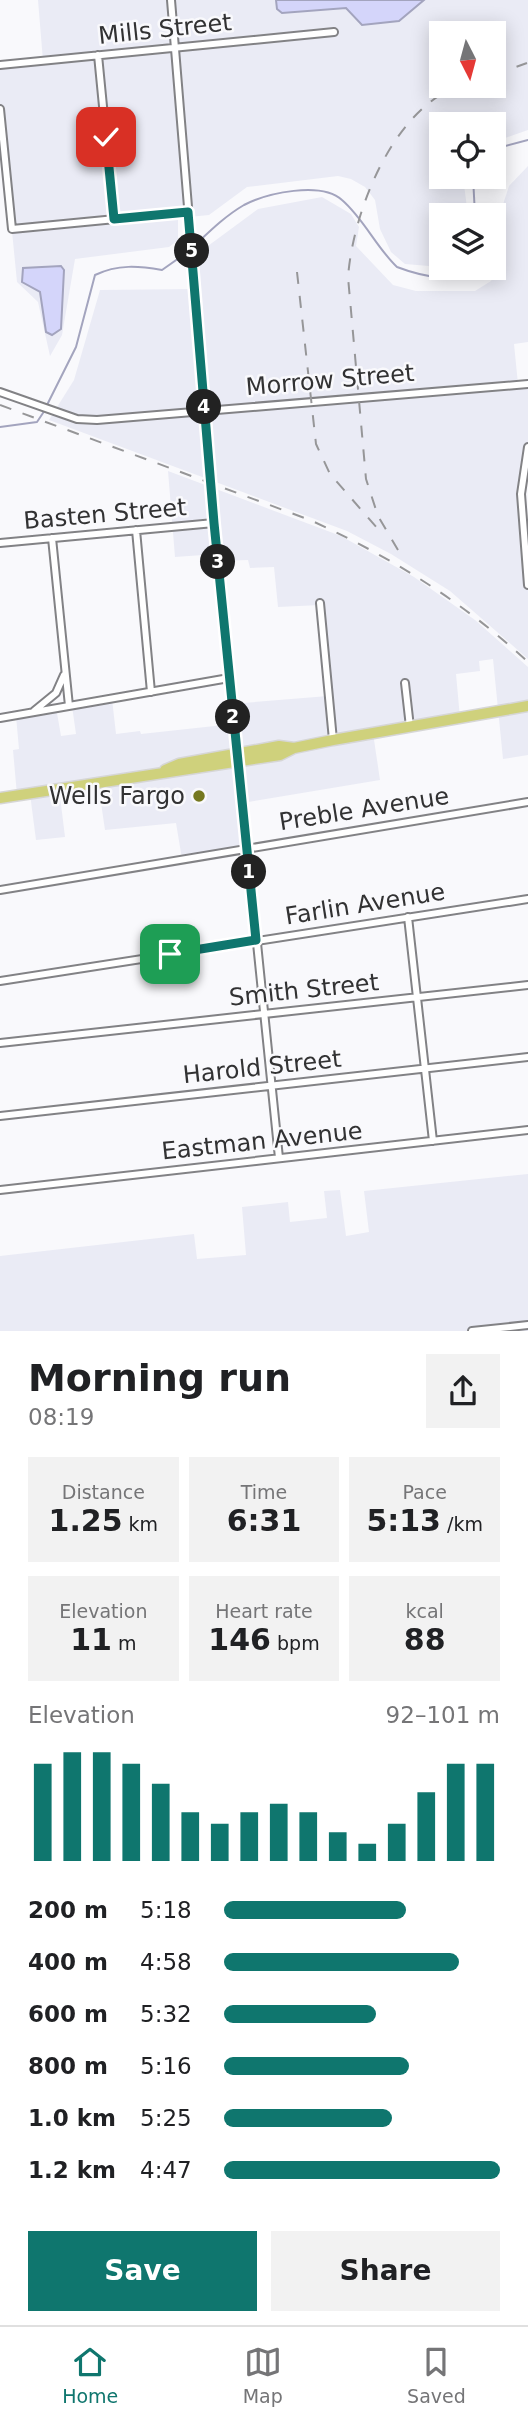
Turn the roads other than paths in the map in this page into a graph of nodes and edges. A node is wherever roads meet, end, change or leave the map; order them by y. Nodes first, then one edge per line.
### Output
1 (171, 0) edge
2 (334, 32) dead end
3 (175, 48) junction
4 (98, 55) junction
5 (0, 65) edge
6 (0, 109) edge
7 (188, 212) junction
8 (114, 219) junction
9 (528, 384) edge
10 (0, 392) edge
11 (205, 410) junction
12 (528, 447) edge
13 (527, 459) edge
14 (214, 523) junction
15 (136, 530) junction
16 (52, 538) junction
17 (0, 543) edge
18 (527, 565) edge
19 (528, 585) edge
20 (320, 603) dead end
21 (65, 666) junction
22 (229, 678) junction
23 (405, 683) dead end
24 (151, 692) junction
25 (69, 706) junction
26 (528, 706) edge
27 (28, 713) junction
28 (0, 718) edge
29 (410, 727) junction
30 (332, 740) junction
31 (236, 758) junction
32 (0, 798) edge
33 (528, 802) edge
34 (246, 849) junction
35 (0, 890) edge
36 (528, 898) edge
37 (408, 917) junction
38 (256, 940) junction
39 (0, 981) edge
40 (528, 985) edge
41 (417, 997) junction
42 (264, 1014) junction
43 (0, 1044) edge
44 (528, 1057) edge
45 (425, 1068) junction
46 (271, 1085) junction
47 (0, 1116) edge
48 (528, 1130) edge
49 (433, 1141) junction
50 (279, 1158) junction
51 (0, 1190) edge
52 (528, 1325) edge
53 (472, 1331) edge

1 - 3 street
2 - 3 street, Mills Street
3 - 4 street, Mills Street
3 - 7 street
4 - 5 street, Mills Street
4 - 8 street
6 - 8 street
7 - 8 street
7 - 11 street
9 - 11 street, Morrow Street
10 - 11 street, Morrow Street
11 - 14 street
12 - 13 street
13 - 18 street
14 - 15 street, Basten Street
14 - 22 street
15 - 16 street, Basten Street
15 - 24 street
16 - 17 street, Basten Street
16 - 21 street
18 - 19 street
20 - 30 street
21 - 25 street
21 - 27 street
22 - 24 street
22 - 31 street
23 - 29 street
24 - 25 street
25 - 27 street
26 - 29 main road
27 - 28 street
29 - 30 main road
30 - 31 main road
31 - 32 main road
31 - 34 street
33 - 34 street, Preble Avenue
34 - 35 street, Preble Avenue
34 - 38 street
36 - 37 street, Farlin Avenue
37 - 38 street, Farlin Avenue
37 - 41 street
38 - 39 street, Farlin Avenue
38 - 42 street
40 - 41 street, Smith Street
41 - 42 street, Smith Street
41 - 45 street
42 - 43 street, Smith Street
42 - 46 street
44 - 45 street, Harold Street
45 - 46 street, Harold Street
45 - 49 street
46 - 47 street, Harold Street
46 - 50 street
48 - 49 street, Eastman Avenue
49 - 50 street, Eastman Avenue
50 - 51 street, Eastman Avenue
52 - 53 street

